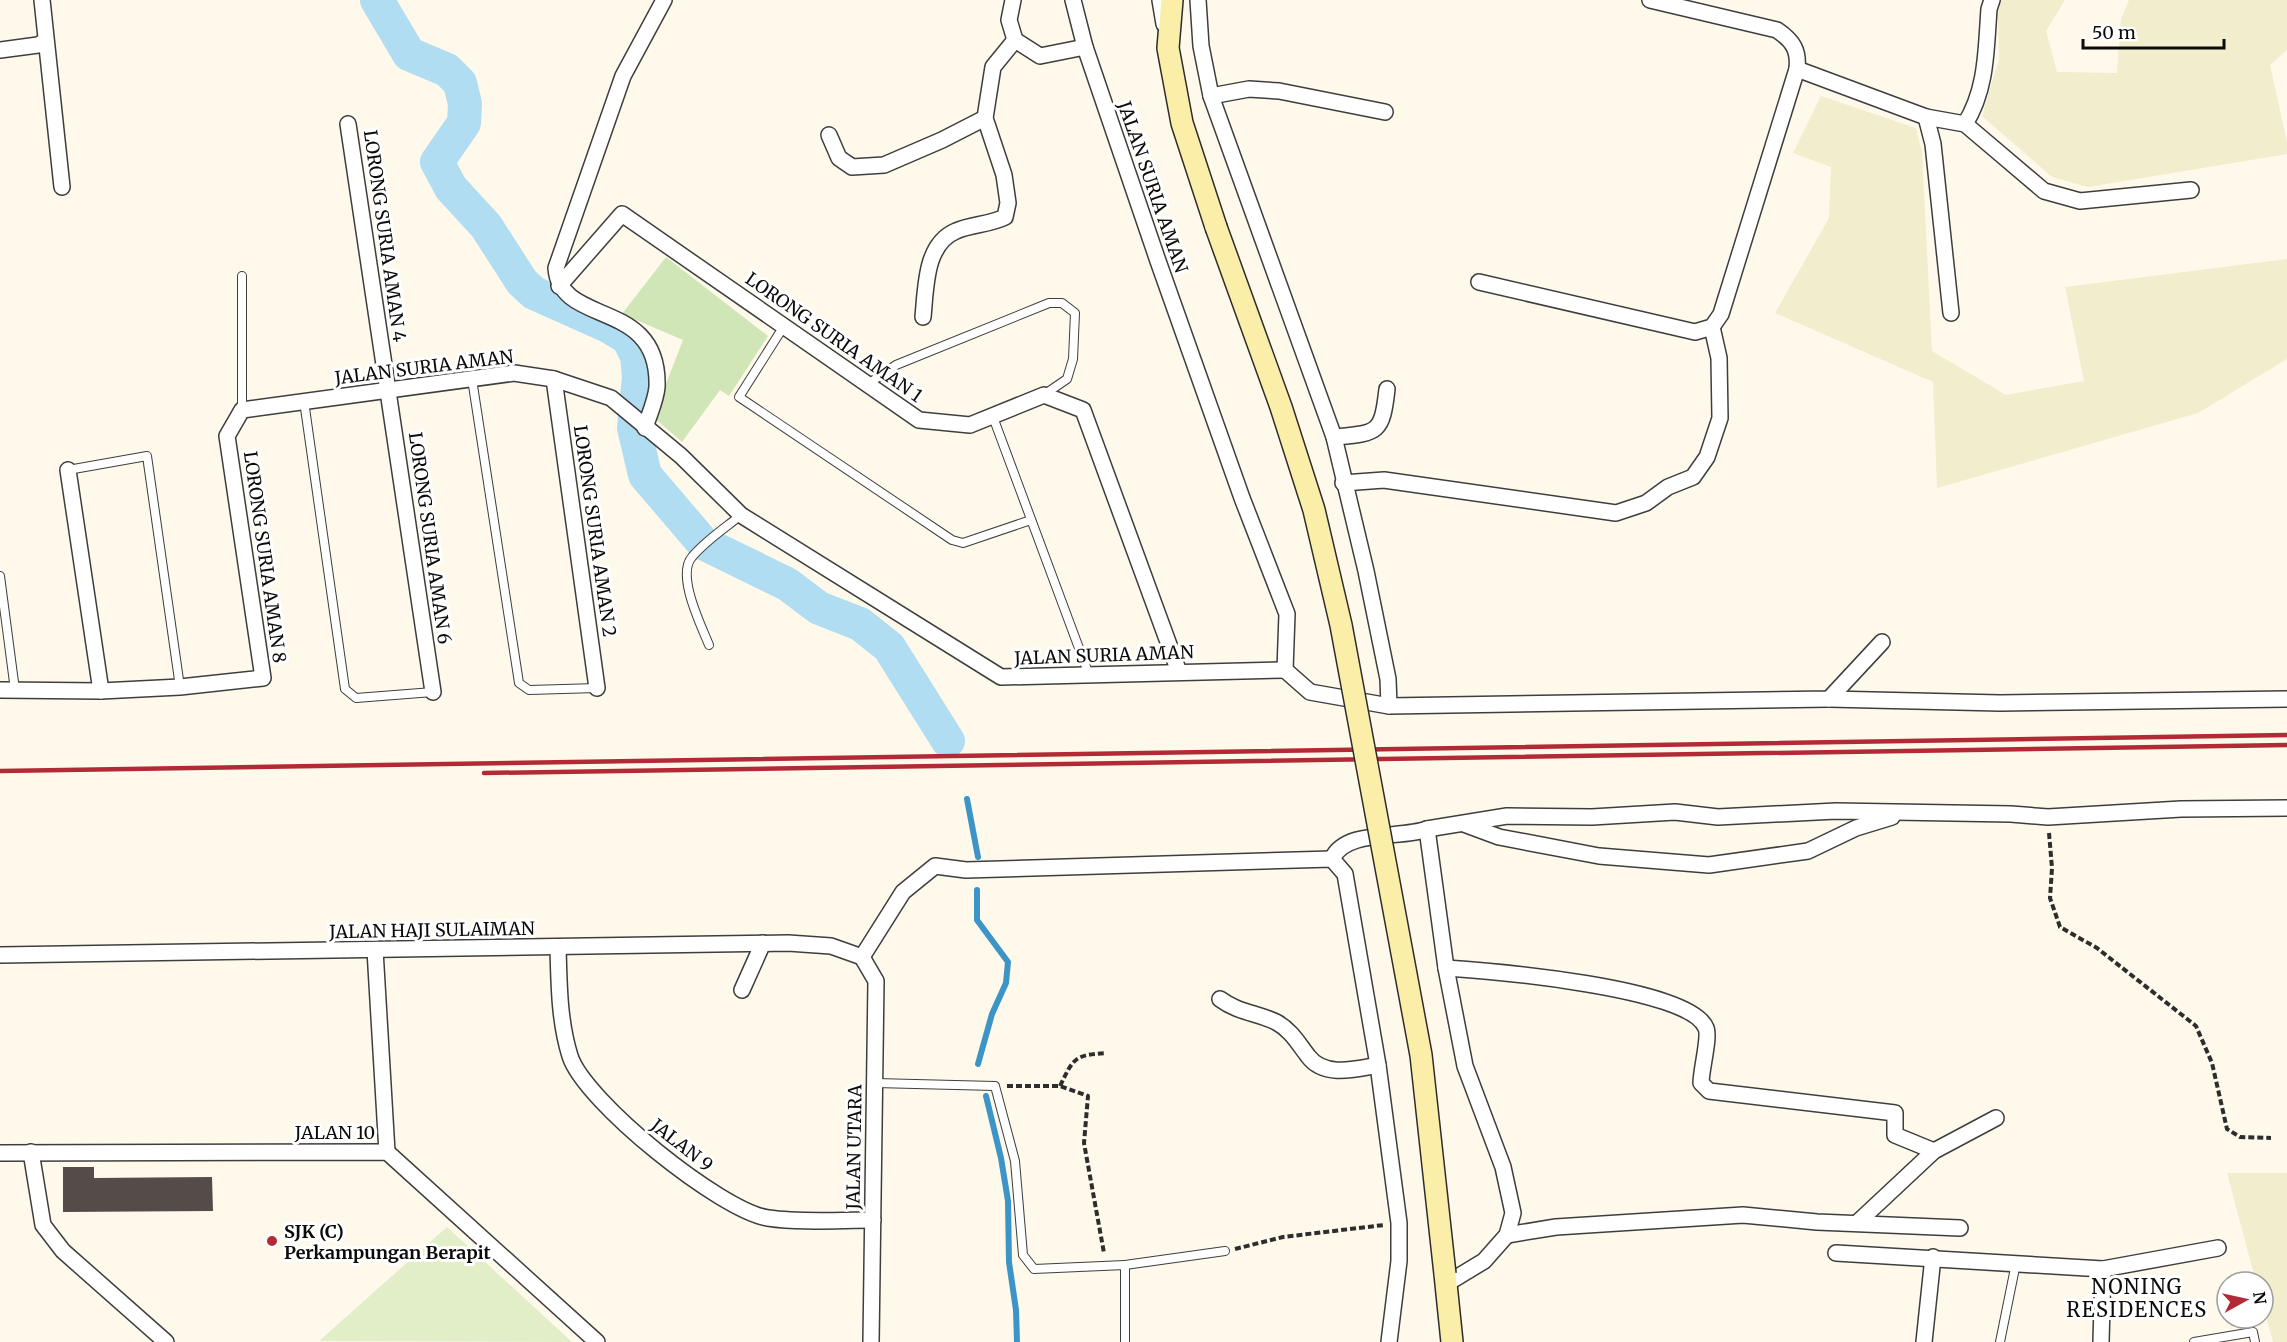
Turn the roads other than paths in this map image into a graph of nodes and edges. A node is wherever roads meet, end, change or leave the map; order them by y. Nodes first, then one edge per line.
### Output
1 (42, 0) edge
2 (664, 0) edge
3 (1013, 0) edge
4 (1073, 0) edge
5 (1160, 0) edge
6 (1172, 0) edge
7 (1198, 0) edge
8 (1650, 0) edge
9 (1992, 0) edge
10 (1015, 40) junction
11 (45, 41) junction
12 (1085, 47) junction
13 (1168, 48) junction
14 (0, 50) edge
15 (1797, 69) junction
16 (1211, 96) junction
17 (1385, 112) dead end
18 (1926, 117) junction
19 (985, 118) junction
20 (348, 124) dead end
21 (1965, 124) junction
22 (829, 135) dead end
23 (62, 186) dead end
24 (2191, 190) dead end
25 (242, 276) dead end
26 (1479, 282) dead end
27 (560, 286) junction
28 (1951, 313) dead end
29 (923, 317) dead end
30 (784, 326) junction
31 (1712, 327) junction
32 (472, 379) junction
33 (554, 379) junction
34 (868, 384) junction
35 (1387, 389) dead end
36 (388, 390) junction
37 (1044, 395) junction
38 (304, 401) junction
39 (243, 410) junction
40 (993, 417) junction
41 (645, 428) junction
42 (1334, 437) junction
43 (68, 470) joint
44 (1343, 483) junction
45 (741, 514) junction
46 (1031, 520) junction
47 (0, 576) edge
48 (1882, 642) dead end
49 (709, 645) dead end
50 (1285, 670) junction
51 (1179, 672) junction
52 (1089, 675) junction
53 (180, 687) junction
54 (597, 688) joint
55 (7, 690) edge
56 (101, 690) junction
57 (433, 692) joint
58 (1829, 699) junction
59 (2287, 699) edge
60 (1389, 706) junction
61 (2287, 808) edge
62 (1906, 813) junction
63 (1464, 824) junction
64 (1426, 829) junction
65 (1332, 859) junction
66 (763, 944) junction
67 (558, 947) junction
68 (375, 950) junction
69 (0, 956) edge
70 (862, 957) junction
71 (1446, 968) junction
72 (742, 990) dead end
73 (1220, 999) dead end
74 (1378, 1065) junction
75 (875, 1083) junction
76 (1996, 1118) dead end
77 (1934, 1151) junction
78 (31, 1152) junction
79 (387, 1152) junction
80 (0, 1153) edge
81 (873, 1220) junction
82 (1857, 1223) junction
83 (1960, 1228) dead end
84 (1507, 1235) junction
85 (2218, 1248) dead end
86 (1225, 1251) road end
87 (1836, 1253) dead end
88 (1933, 1257) junction
89 (2016, 1263) junction
90 (1125, 1264) junction
91 (2103, 1269) junction
92 (1446, 1279) junction
93 (166, 1342) edge
94 (597, 1342) edge
95 (871, 1342) edge
96 (1125, 1342) edge
97 (1389, 1342) edge
98 (1452, 1342) edge
99 (1924, 1342) edge
100 (2000, 1342) edge
101 (2101, 1342) edge
102 (2194, 1342) edge
103 (2255, 1342) edge

1 - 11 street
2 - 27 street
3 - 10 street
4 - 12 street, JALAN SURIA AMAN
5 - 13 street
6 - 13 street
7 - 16 street
8 - 15 street
9 - 21 street
10 - 12 street
10 - 19 street
11 - 14 street
11 - 23 street
12 - 50 street, JALAN SURIA AMAN
13 - 92 street, bridge
15 - 18 street
15 - 31 street
16 - 17 street
16 - 42 street
18 - 21 street
18 - 28 street
19 - 22 street
19 - 29 street
20 - 36 street, LORONG SURIA AMAN 4
21 - 24 street
25 - 39 lane
26 - 31 street
27 - 30 street, LORONG SURIA AMAN 1
27 - 41 street
30 - 34 street, LORONG SURIA AMAN 1
30 - 46 lane
31 - 44 street
32 - 33 street, JALAN SURIA AMAN
32 - 36 street, JALAN SURIA AMAN
32 - 54 lane
33 - 41 street, JALAN SURIA AMAN
33 - 54 street, LORONG SURIA AMAN 2
34 - 37 lane
34 - 40 street, LORONG SURIA AMAN 1
35 - 42 street
36 - 38 street, JALAN SURIA AMAN
36 - 57 street, LORONG SURIA AMAN 6
37 - 40 street, LORONG SURIA AMAN 1
37 - 51 street
38 - 39 street, JALAN SURIA AMAN
38 - 57 lane
39 - 53 street, LORONG SURIA AMAN 8
40 - 46 lane
41 - 45 street, JALAN SURIA AMAN
42 - 44 street
43 - 53 lane
43 - 56 street
44 - 60 street
45 - 49 lane
45 - 52 street, JALAN SURIA AMAN
46 - 52 lane
47 - 55 lane
48 - 58 street
50 - 51 street, JALAN SURIA AMAN
50 - 60 street
51 - 52 street, JALAN SURIA AMAN
53 - 56 street
55 - 56 street
58 - 59 street
58 - 60 street
61 - 62 street
62 - 63 street
62 - 63 street
63 - 64 street
64 - 65 street
64 - 71 street
65 - 70 street
65 - 74 street
66 - 67 street, JALAN HAJI SULAIMAN
66 - 70 street, JALAN HAJI SULAIMAN
66 - 72 street
67 - 68 street, JALAN HAJI SULAIMAN
67 - 81 street, JALAN 9
68 - 69 street, JALAN HAJI SULAIMAN
68 - 79 street
70 - 75 street, JALAN UTARA
71 - 77 street
71 - 84 street
73 - 74 street
74 - 97 street
75 - 81 street, JALAN UTARA
75 - 90 lane
76 - 77 street
77 - 82 street
78 - 79 street, JALAN 10
78 - 80 street, JALAN 10
78 - 93 street
79 - 94 street, JALAN 10
81 - 95 street, JALAN UTARA
82 - 83 street
82 - 84 street
84 - 92 street
85 - 91 street
86 - 90 lane
87 - 88 street
88 - 89 street
88 - 99 street
89 - 91 street
89 - 100 lane
90 - 96 lane
91 - 101 street
92 - 98 street
102 - 103 lane

